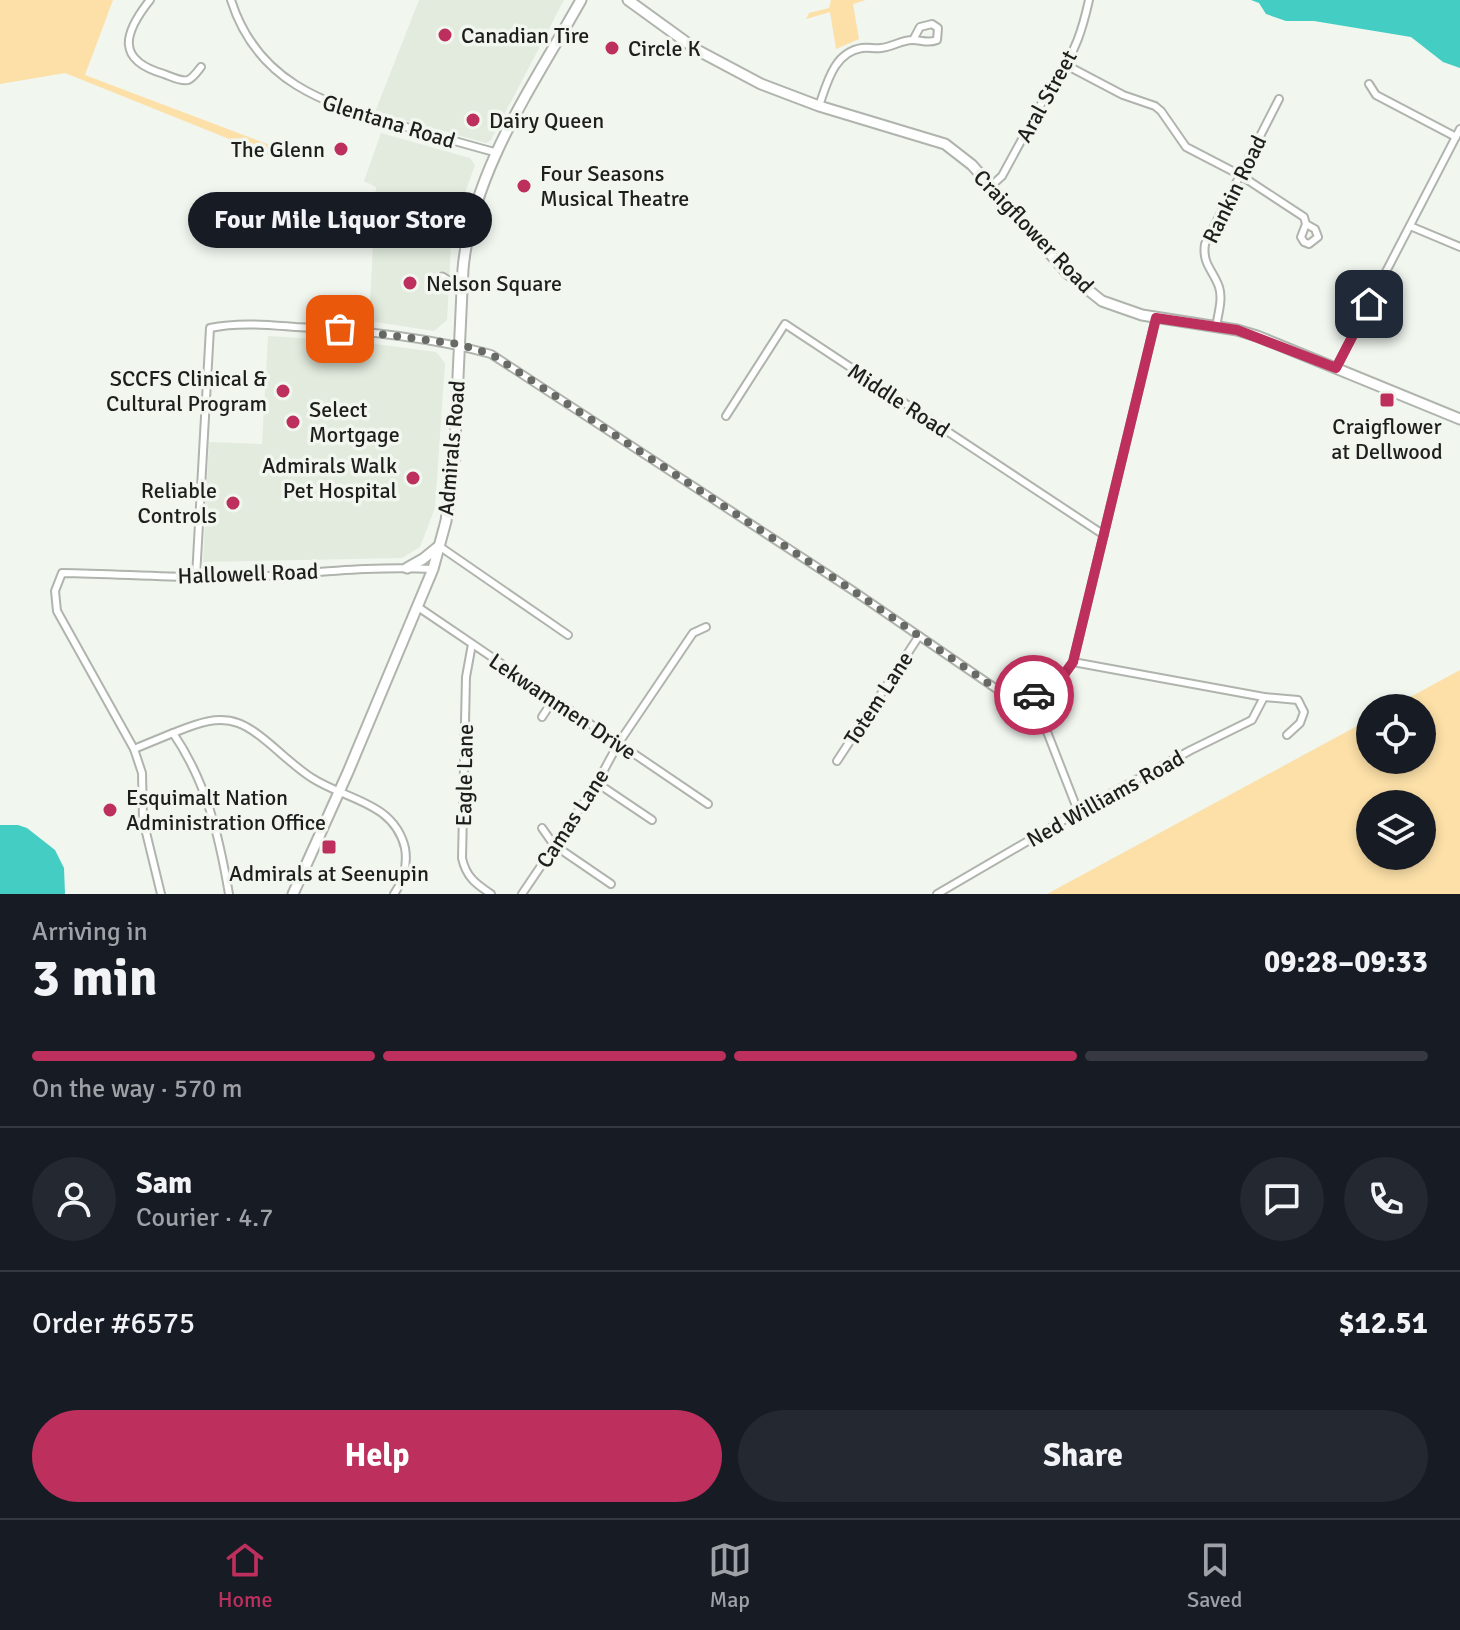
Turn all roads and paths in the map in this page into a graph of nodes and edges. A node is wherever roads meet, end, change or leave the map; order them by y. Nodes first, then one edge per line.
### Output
1 (150, 0) edge
2 (231, 0) edge
3 (580, 0) edge
4 (628, 0) edge
5 (1089, 0) edge
6 (913, 40) dead end
7 (1066, 65) junction
8 (201, 67) dead end
9 (1369, 84) dead end
10 (1279, 99) dead end
11 (819, 106) junction
12 (1460, 129) edge
13 (1456, 137) junction
14 (498, 153) junction
15 (1240, 175) junction
16 (991, 186) junction
17 (1306, 224) dead end
18 (1410, 226) junction
19 (1460, 247) edge
20 (463, 269) junction
21 (462, 291) junction
22 (1156, 318) junction
23 (1216, 327) junction
24 (458, 344) junction
25 (1336, 368) junction
26 (726, 416) dead end
27 (1460, 419) edge
28 (1104, 535) junction
29 (439, 546) junction
30 (407, 568) junction
31 (433, 569) junction
32 (196, 577) junction
33 (418, 607) junction
34 (706, 627) dead end
35 (568, 635) dead end
36 (919, 636) junction
37 (472, 644) junction
38 (1073, 662) junction
39 (1033, 696) junction
40 (1264, 697) junction
41 (553, 700) junction
42 (542, 717) dead end
43 (173, 733) junction
44 (1287, 735) dead end
45 (618, 744) junction
46 (134, 749) junction
47 (837, 761) dead end
48 (597, 783) junction
49 (339, 791) junction
50 (708, 804) dead end
51 (1078, 811) junction
52 (652, 820) dead end
53 (542, 828) dead end
54 (554, 845) junction
55 (611, 884) dead end
56 (161, 894) edge
57 (229, 894) edge
58 (293, 894) edge
59 (394, 894) edge
60 (491, 894) edge
61 (522, 894) edge
62 (937, 894) edge

1 - 8 street
2 - 14 street, Glentana Road
3 - 14 main road, Admirals Road
4 - 11 main road, Craigflower Road
5 - 7 street, Aral Street
6 - 11 street
7 - 15 street
7 - 16 street, Aral Street
9 - 13 street
10 - 15 street, Rankin Road
11 - 16 main road, Craigflower Road
12 - 13 street
13 - 18 street
14 - 20 main road, Admirals Road
15 - 17 street
15 - 23 street, Rankin Road
16 - 22 main road, Craigflower Road
18 - 19 street
18 - 25 street
20 - 21 main road, Admirals Road
20 - 21 main road
21 - 24 main road, Admirals Road
22 - 23 main road, Craigflower Road
22 - 28 street
23 - 25 main road, Craigflower Road
24 - 29 main road, Admirals Road
24 - 32 street
24 - 36 street
25 - 27 main road, Craigflower Road
26 - 28 street, Middle Road
28 - 38 street
29 - 30 main road
29 - 31 main road, Admirals Road
29 - 35 street
30 - 31 street, Hallowell Road
30 - 32 street, Hallowell Road
31 - 33 main road, Admirals Road
32 - 46 street, Hallowell Road
33 - 37 street, Lekwammen Drive
33 - 49 main road, Admirals Road
34 - 45 street, Camas Lane
36 - 39 street
36 - 47 street, Totem Lane
37 - 41 street, Lekwammen Drive
37 - 60 street, Eagle Lane
38 - 39 street
38 - 40 street
39 - 51 street
40 - 44 street
40 - 51 street, Ned Williams Road
41 - 42 street
41 - 45 street, Lekwammen Drive
43 - 46 street
43 - 49 street
43 - 57 street
45 - 48 street, Camas Lane
45 - 50 street, Lekwammen Drive
46 - 56 street
48 - 52 street
48 - 54 street, Camas Lane
49 - 58 main road, Admirals Road
49 - 59 street
51 - 62 street, Ned Williams Road
53 - 54 street
54 - 55 street
54 - 61 street, Camas Lane

